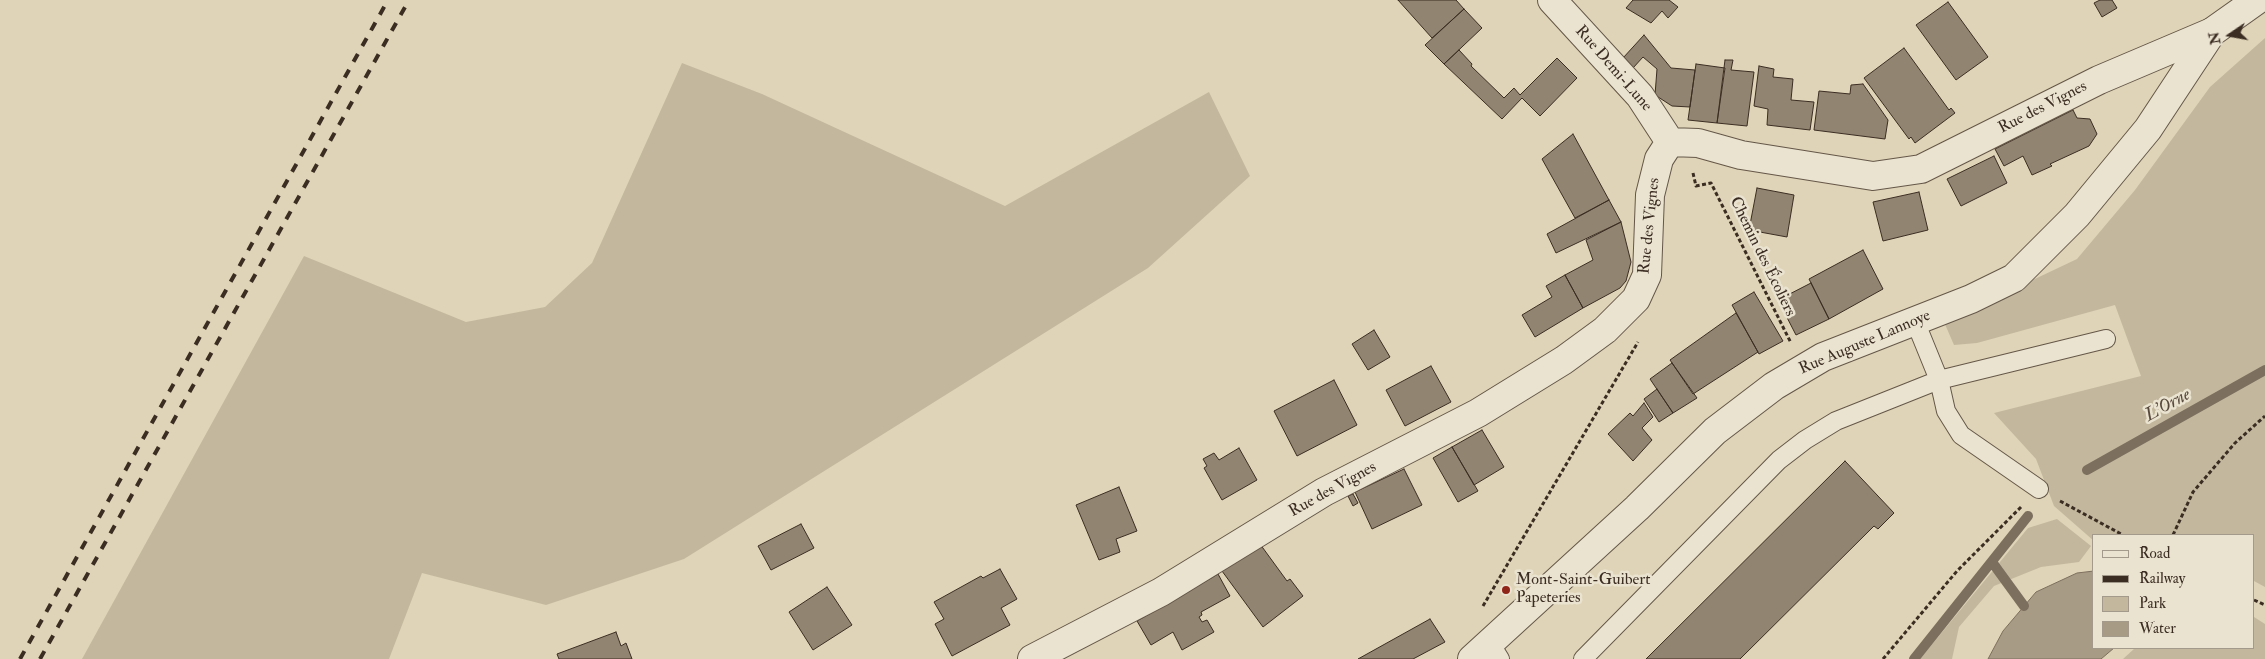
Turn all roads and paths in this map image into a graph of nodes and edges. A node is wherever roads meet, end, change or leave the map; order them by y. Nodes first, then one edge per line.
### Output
1 (1552, 0) edge
2 (2257, 0) edge
3 (2212, 32) junction
4 (1670, 142) junction
5 (1693, 173) dead end
6 (1914, 321) junction
7 (1643, 335) dead end
8 (2106, 339) dead end
9 (1804, 367) junction
10 (1939, 380) junction
11 (2265, 416) edge
12 (2039, 489) joint
13 (2074, 508) dead end
14 (2121, 534) edge
15 (2173, 534) edge
16 (1481, 609) dead end
17 (1487, 654) edge
18 (1032, 659) edge
19 (1583, 659) edge
20 (1883, 659) edge

1 - 4 street, Rue Demi-Lune
2 - 3 street, Rue des Vignes
3 - 4 street, Rue des Vignes
3 - 6 street, Rue Auguste Lannoye
4 - 18 street, Rue des Vignes
5 - 9 path, Chemin des Écoliers
6 - 9 street, Rue Auguste Lannoye
6 - 10 lane
7 - 16 path
8 - 10 lane
9 - 17 street, Rue Auguste Lannoye
10 - 12 lane
10 - 19 lane
11 - 15 path
12 - 20 path
13 - 14 path

